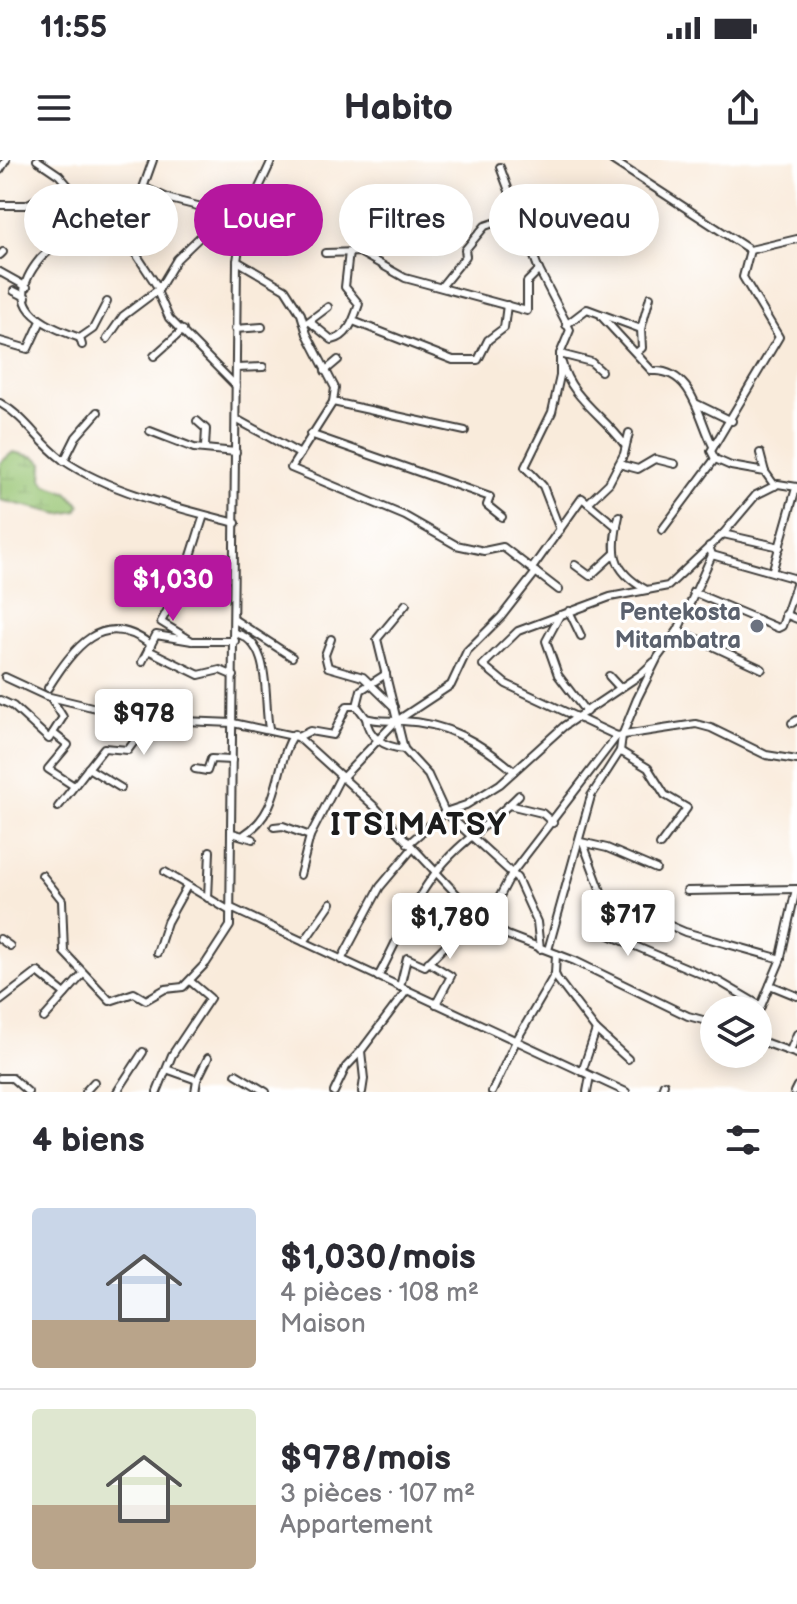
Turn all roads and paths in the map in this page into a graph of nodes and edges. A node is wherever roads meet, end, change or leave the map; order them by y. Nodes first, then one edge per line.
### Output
1 (6, 160) edge
2 (37, 160) edge
3 (153, 160) edge
4 (272, 160) edge
5 (612, 160) edge
6 (500, 167) dead end
7 (0, 170) edge
8 (66, 184) edge
9 (146, 184) edge
10 (261, 184) edge
11 (506, 184) edge
12 (0, 205) edge
13 (24, 205) edge
14 (489, 225) edge
15 (797, 239) edge
16 (194, 243) edge
17 (750, 250) junction
18 (339, 252) edge
19 (325, 253) dead end
20 (41, 256) edge
21 (137, 256) edge
22 (238, 256) edge
23 (349, 256) edge
24 (368, 256) edge
25 (534, 256) edge
26 (237, 261) junction
27 (539, 270) junction
28 (0, 272) edge
29 (27, 287) junction
30 (441, 287) junction
31 (158, 290) junction
32 (14, 291) dead end
33 (26, 297) junction
34 (650, 297) dead end
35 (107, 302) dead end
36 (507, 305) junction
37 (328, 307) dead end
38 (602, 317) junction
39 (99, 319) junction
40 (353, 321) junction
41 (40, 323) junction
42 (307, 323) junction
43 (566, 325) junction
44 (262, 327) dead end
45 (112, 329) junction
46 (235, 329) junction
47 (641, 329) junction
48 (183, 330) junction
49 (107, 339) dead end
50 (0, 341) edge
51 (636, 353) junction
52 (560, 354) junction
53 (154, 356) dead end
54 (338, 360) dead end
55 (263, 367) dead end
56 (236, 368) junction
57 (325, 371) junction
58 (601, 371) dead end
59 (236, 386) junction
60 (333, 402) junction
61 (0, 403) edge
62 (697, 404) junction
63 (98, 412) dead end
64 (236, 419) junction
65 (197, 421) dead end
66 (732, 421) junction
67 (150, 431) dead end
68 (465, 431) dead end
69 (629, 433) dead end
70 (310, 434) junction
71 (624, 444) junction
72 (713, 446) junction
73 (205, 447) junction
74 (236, 452) junction
75 (760, 453) dead end
76 (300, 454) junction
77 (715, 459) junction
78 (64, 461) junction
79 (619, 464) junction
80 (675, 464) dead end
81 (765, 472) junction
82 (775, 486) junction
83 (796, 487) edge
84 (588, 503) junction
85 (204, 515) junction
86 (619, 516) dead end
87 (502, 517) dead end
88 (236, 523) junction
89 (617, 527) junction
90 (560, 530) junction
91 (662, 530) dead end
92 (723, 534) junction
93 (709, 546) junction
94 (780, 547) junction
95 (614, 554) junction
96 (712, 555) junction
97 (575, 565) dead end
98 (773, 569) junction
99 (535, 570) junction
100 (645, 589) junction
101 (559, 590) dead end
102 (693, 592) junction
103 (795, 592) edge
104 (406, 604) dead end
105 (569, 611) junction
106 (785, 614) junction
107 (560, 615) junction
108 (797, 619) edge
109 (235, 620) junction
110 (678, 630) junction
111 (235, 633) junction
112 (581, 636) dead end
113 (331, 639) dead end
114 (192, 641) junction
115 (235, 641) junction
116 (150, 648) junction
117 (292, 657) dead end
118 (658, 657) junction
119 (142, 662) dead end
120 (762, 669) dead end
121 (386, 674) junction
122 (234, 676) junction
123 (609, 676) dead end
124 (5, 677) dead end
125 (370, 682) junction
126 (48, 688) dead end
127 (620, 688) junction
128 (51, 697) junction
129 (0, 700) edge
130 (357, 706) junction
131 (395, 709) junction
132 (583, 714) junction
133 (366, 718) junction
134 (397, 721) junction
135 (233, 723) junction
136 (269, 728) junction
137 (53, 733) junction
138 (140, 735) junction
139 (296, 736) junction
140 (619, 736) junction
141 (379, 741) junction
142 (404, 749) junction
143 (620, 751) junction
144 (232, 760) junction
145 (797, 760) edge
146 (88, 768) junction
147 (195, 769) dead end
148 (514, 771) junction
149 (342, 777) junction
150 (74, 786) junction
151 (121, 788) dead end
152 (519, 795) dead end
153 (509, 805) junction
154 (58, 807) dead end
155 (445, 812) junction
156 (553, 823) junction
157 (274, 827) dead end
158 (232, 833) junction
159 (245, 834) junction
160 (310, 836) junction
161 (469, 837) junction
162 (253, 839) dead end
163 (580, 842) junction
164 (660, 845) dead end
165 (410, 846) junction
166 (210, 851) dead end
167 (656, 869) dead end
168 (165, 872) dead end
169 (512, 873) junction
170 (42, 875) dead end
171 (300, 875) dead end
172 (434, 875) junction
173 (187, 886) junction
174 (797, 889) edge
175 (687, 891) dead end
176 (603, 897) junction
177 (208, 898) junction
178 (331, 903) dead end
179 (231, 910) junction
180 (476, 915) junction
181 (486, 923) junction
182 (0, 939) edge
183 (304, 942) junction
184 (10, 946) dead end
185 (544, 950) junction
186 (157, 953) dead end
187 (556, 954) junction
188 (781, 959) junction
189 (341, 960) junction
190 (428, 962) junction
191 (83, 974) junction
192 (555, 974) junction
193 (378, 977) junction
194 (190, 981) junction
195 (770, 985) junction
196 (403, 989) junction
197 (65, 994) junction
198 (739, 996) edge
199 (766, 996) edge
200 (797, 996) edge
201 (0, 1001) edge
202 (436, 1004) junction
203 (44, 1018) dead end
204 (700, 1019) edge
205 (596, 1030) junction
206 (797, 1034) edge
207 (516, 1041) junction
208 (772, 1045) edge
209 (361, 1051) junction
210 (143, 1052) dead end
211 (794, 1052) edge
212 (208, 1058) dead end
213 (628, 1059) dead end
214 (169, 1070) junction
215 (582, 1072) junction
216 (236, 1074) dead end
217 (590, 1076) junction
218 (0, 1078) edge
219 (197, 1080) junction
220 (94, 1082) dead end
221 (664, 1084) dead end
222 (797, 1086) edge
223 (28, 1092) edge
224 (85, 1092) edge
225 (117, 1092) edge
226 (157, 1092) edge
227 (195, 1092) edge
228 (266, 1092) edge
229 (334, 1092) edge
230 (362, 1092) edge
231 (492, 1092) edge
232 (587, 1092) edge
233 (626, 1092) edge
234 (661, 1092) edge
235 (794, 1092) edge

1 - 7 street
2 - 8 street
3 - 9 street
4 - 10 street
5 - 17 street
6 - 11 street
12 - 13 street
14 - 30 street
15 - 17 street
16 - 31 street
17 - 66 street
18 - 19 street
20 - 29 street
21 - 31 street
22 - 26 street
23 - 40 street
24 - 30 street
25 - 27 street
26 - 42 street
26 - 46 street
27 - 36 street
27 - 43 street
28 - 29 street
29 - 33 street
30 - 36 street
31 - 45 street
31 - 48 street
32 - 33 street
33 - 41 street
34 - 47 street
35 - 39 street
36 - 40 street
37 - 42 street
38 - 43 street
38 - 47 street
38 - 51 street
39 - 41 street
39 - 45 street
40 - 42 street
41 - 50 street
42 - 57 street
43 - 52 street
44 - 46 street
45 - 49 street
46 - 56 street
47 - 51 street
48 - 53 street
48 - 59 street
51 - 62 street
52 - 58 street
52 - 71 street
52 - 90 street
54 - 57 street
55 - 56 street
56 - 59 street
57 - 60 street
59 - 64 street
60 - 68 street
60 - 70 street
61 - 78 street
62 - 66 street
62 - 72 street
63 - 78 street
64 - 74 street
64 - 76 street
65 - 73 street
66 - 72 street
67 - 73 street
69 - 71 street
70 - 76 street
70 - 87 street
71 - 79 street
72 - 77 street
73 - 74 street
74 - 88 street
75 - 81 street
76 - 99 street
77 - 81 street
77 - 91 street
78 - 85 street
79 - 80 street
79 - 84 street
81 - 82 street
82 - 83 street
82 - 92 street
83 - 94 street
84 - 89 street
84 - 90 street
85 - 88 street
85 - 114 street
86 - 89 street
88 - 109 street
89 - 95 street
90 - 99 street
92 - 93 street
92 - 94 street
93 - 96 street
93 - 100 street
94 - 98 street
95 - 97 street
95 - 100 street
96 - 98 street
96 - 102 street
98 - 103 street
99 - 101 street
99 - 134 street
100 - 105 street
102 - 106 street
102 - 110 street
103 - 106 street
104 - 121 street
105 - 107 street
105 - 112 street
106 - 108 street
107 - 132 street
107 - 132 street
109 - 111 street
109 - 117 street
110 - 118 street
110 - 120 street
111 - 115 street
111 - 136 street
113 - 125 street
114 - 115 street
114 - 116 street
115 - 122 street
116 - 119 street
116 - 122 street
116 - 126 street
118 - 127 street
118 - 140 street
121 - 125 street
121 - 131 street
122 - 135 street
123 - 127 street
124 - 128 street
125 - 130 street
125 - 131 street
127 - 132 street
128 - 137 street
128 - 138 street
129 - 137 street
130 - 133 street
130 - 139 street
131 - 134 street
132 - 140 street
132 - 148 street
133 - 134 street
133 - 141 street
134 - 141 street
134 - 142 street
134 - 148 street
135 - 136 street
135 - 138 street
135 - 144 street
136 - 139 street
137 - 150 street
138 - 146 street
139 - 149 street
139 - 159 street
140 - 143 street
140 - 145 street
140 - 156 street
141 - 142 street
141 - 149 street
142 - 155 street
143 - 163 street
143 - 164 street
144 - 147 street
144 - 158 street
146 - 150 street
146 - 151 street
148 - 155 street
149 - 160 street
149 - 165 street
150 - 154 street
152 - 153 street
153 - 156 street
153 - 161 street
155 - 161 street
155 - 165 street
156 - 169 street
157 - 160 street
158 - 159 street
158 - 179 street
159 - 162 street
160 - 171 street
161 - 169 street
161 - 172 street
163 - 167 street
163 - 176 street
163 - 185 street
165 - 172 street
165 - 189 street
166 - 177 street
168 - 173 street
169 - 181 street
169 - 185 street
170 - 191 street
172 - 180 street
172 - 193 street
173 - 177 street
173 - 186 street
174 - 175 street
174 - 188 street
176 - 188 street
176 - 198 street
177 - 179 street
178 - 183 street
179 - 183 street
179 - 194 street
180 - 181 street
180 - 190 street
181 - 185 street
182 - 184 street
183 - 189 street
185 - 187 street
187 - 192 street
187 - 204 street
188 - 195 street
189 - 193 street
190 - 196 street
190 - 202 street
191 - 194 street
191 - 197 street
192 - 205 street
192 - 207 street
193 - 196 street
194 - 214 street
195 - 199 street
195 - 200 street
196 - 202 street
196 - 209 street
197 - 201 street
197 - 203 street
202 - 207 street
205 - 213 street
205 - 215 street
206 - 211 street
207 - 215 street
207 - 231 street
208 - 211 street
209 - 229 street
209 - 230 street
210 - 225 street
212 - 219 street
214 - 219 street
214 - 226 street
215 - 217 street
216 - 228 street
217 - 232 street
217 - 233 street
218 - 223 street
219 - 227 street
220 - 224 street
221 - 234 street
222 - 235 street

